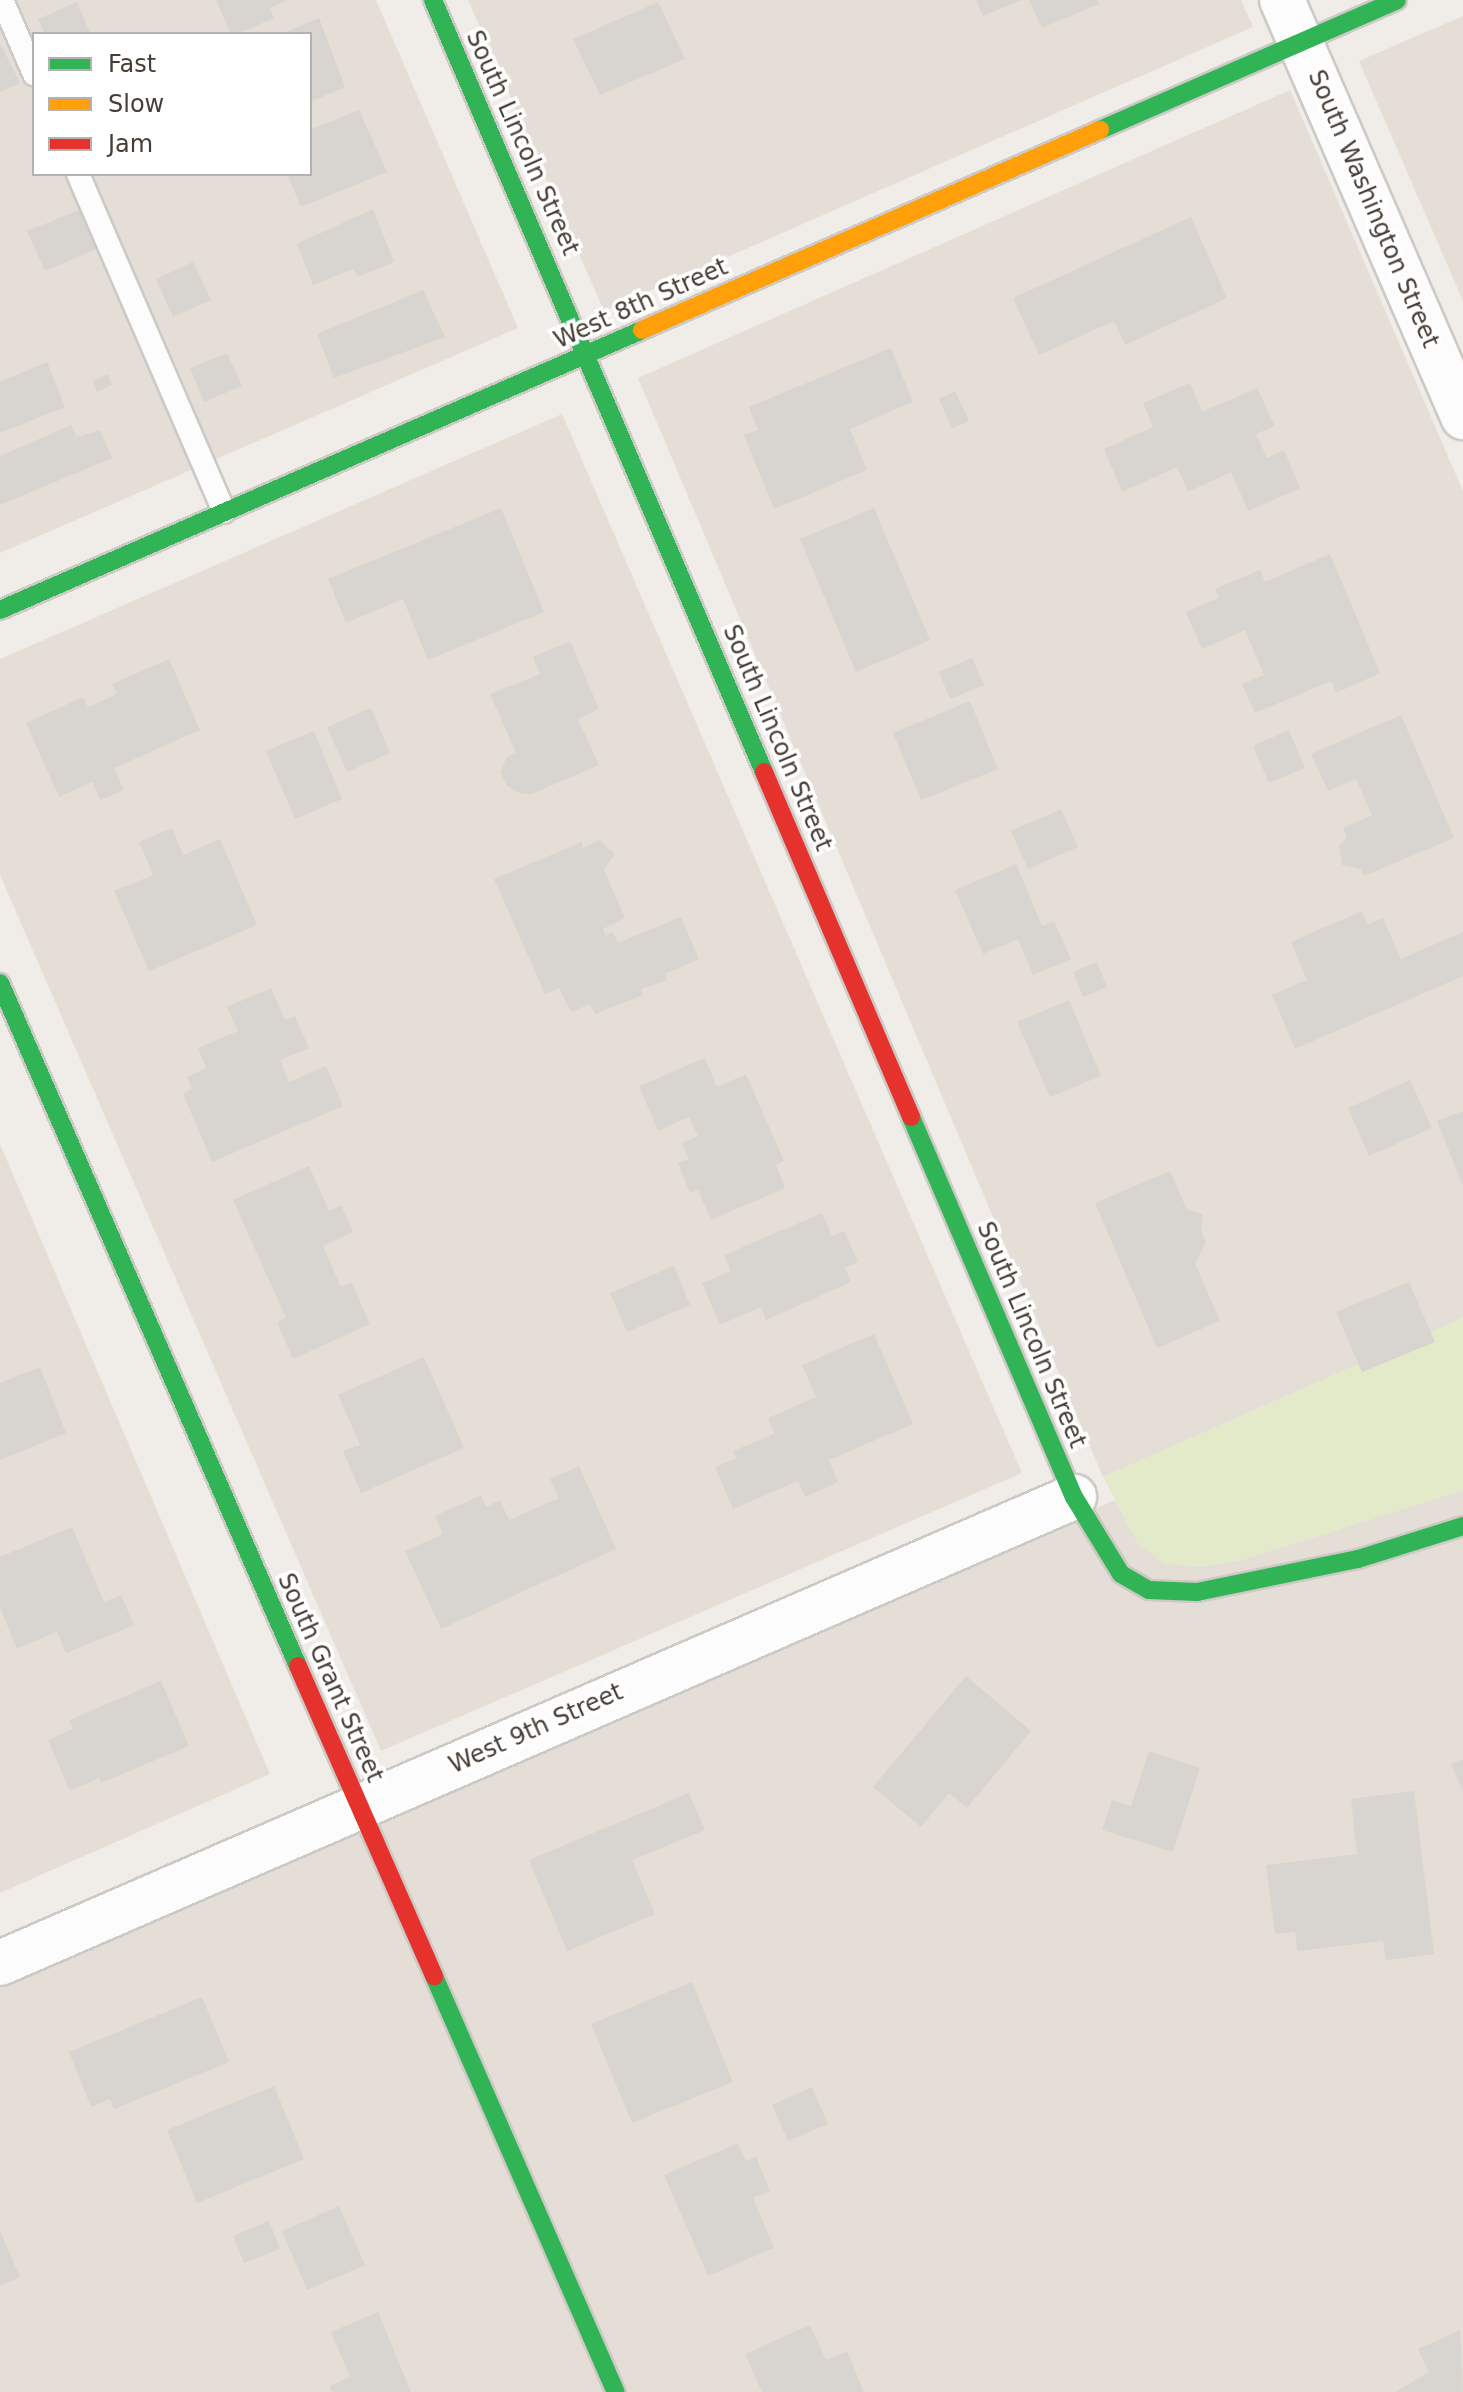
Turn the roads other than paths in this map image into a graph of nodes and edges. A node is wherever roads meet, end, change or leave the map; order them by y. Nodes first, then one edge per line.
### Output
1 (2, 0) edge
2 (433, 0) edge
3 (1282, 0) edge
4 (1397, 0) edge
5 (1301, 42) junction
6 (32, 69) edge
7 (79, 176) edge
8 (588, 353) junction
9 (1463, 417) edge
10 (224, 512) junction
11 (0, 610) edge
12 (0, 983) edge
13 (1074, 1497) junction
14 (1463, 1526) edge
15 (360, 1806) junction
16 (0, 1963) edge
17 (616, 2392) edge

1 - 6 lane
2 - 8 street, South Lincoln Street
3 - 5 street, South Washington Street
4 - 5 street, West 8th Street
5 - 8 street, West 8th Street
5 - 9 street, South Washington Street
7 - 10 lane
8 - 10 street, West 8th Street
8 - 13 street, South Lincoln Street
10 - 11 street, West 8th Street
12 - 15 street, South Grant Street
13 - 14 street, South Lincoln Street
13 - 15 street, West 9th Street
15 - 16 street, West 9th Street
15 - 17 street, South Grant Street

